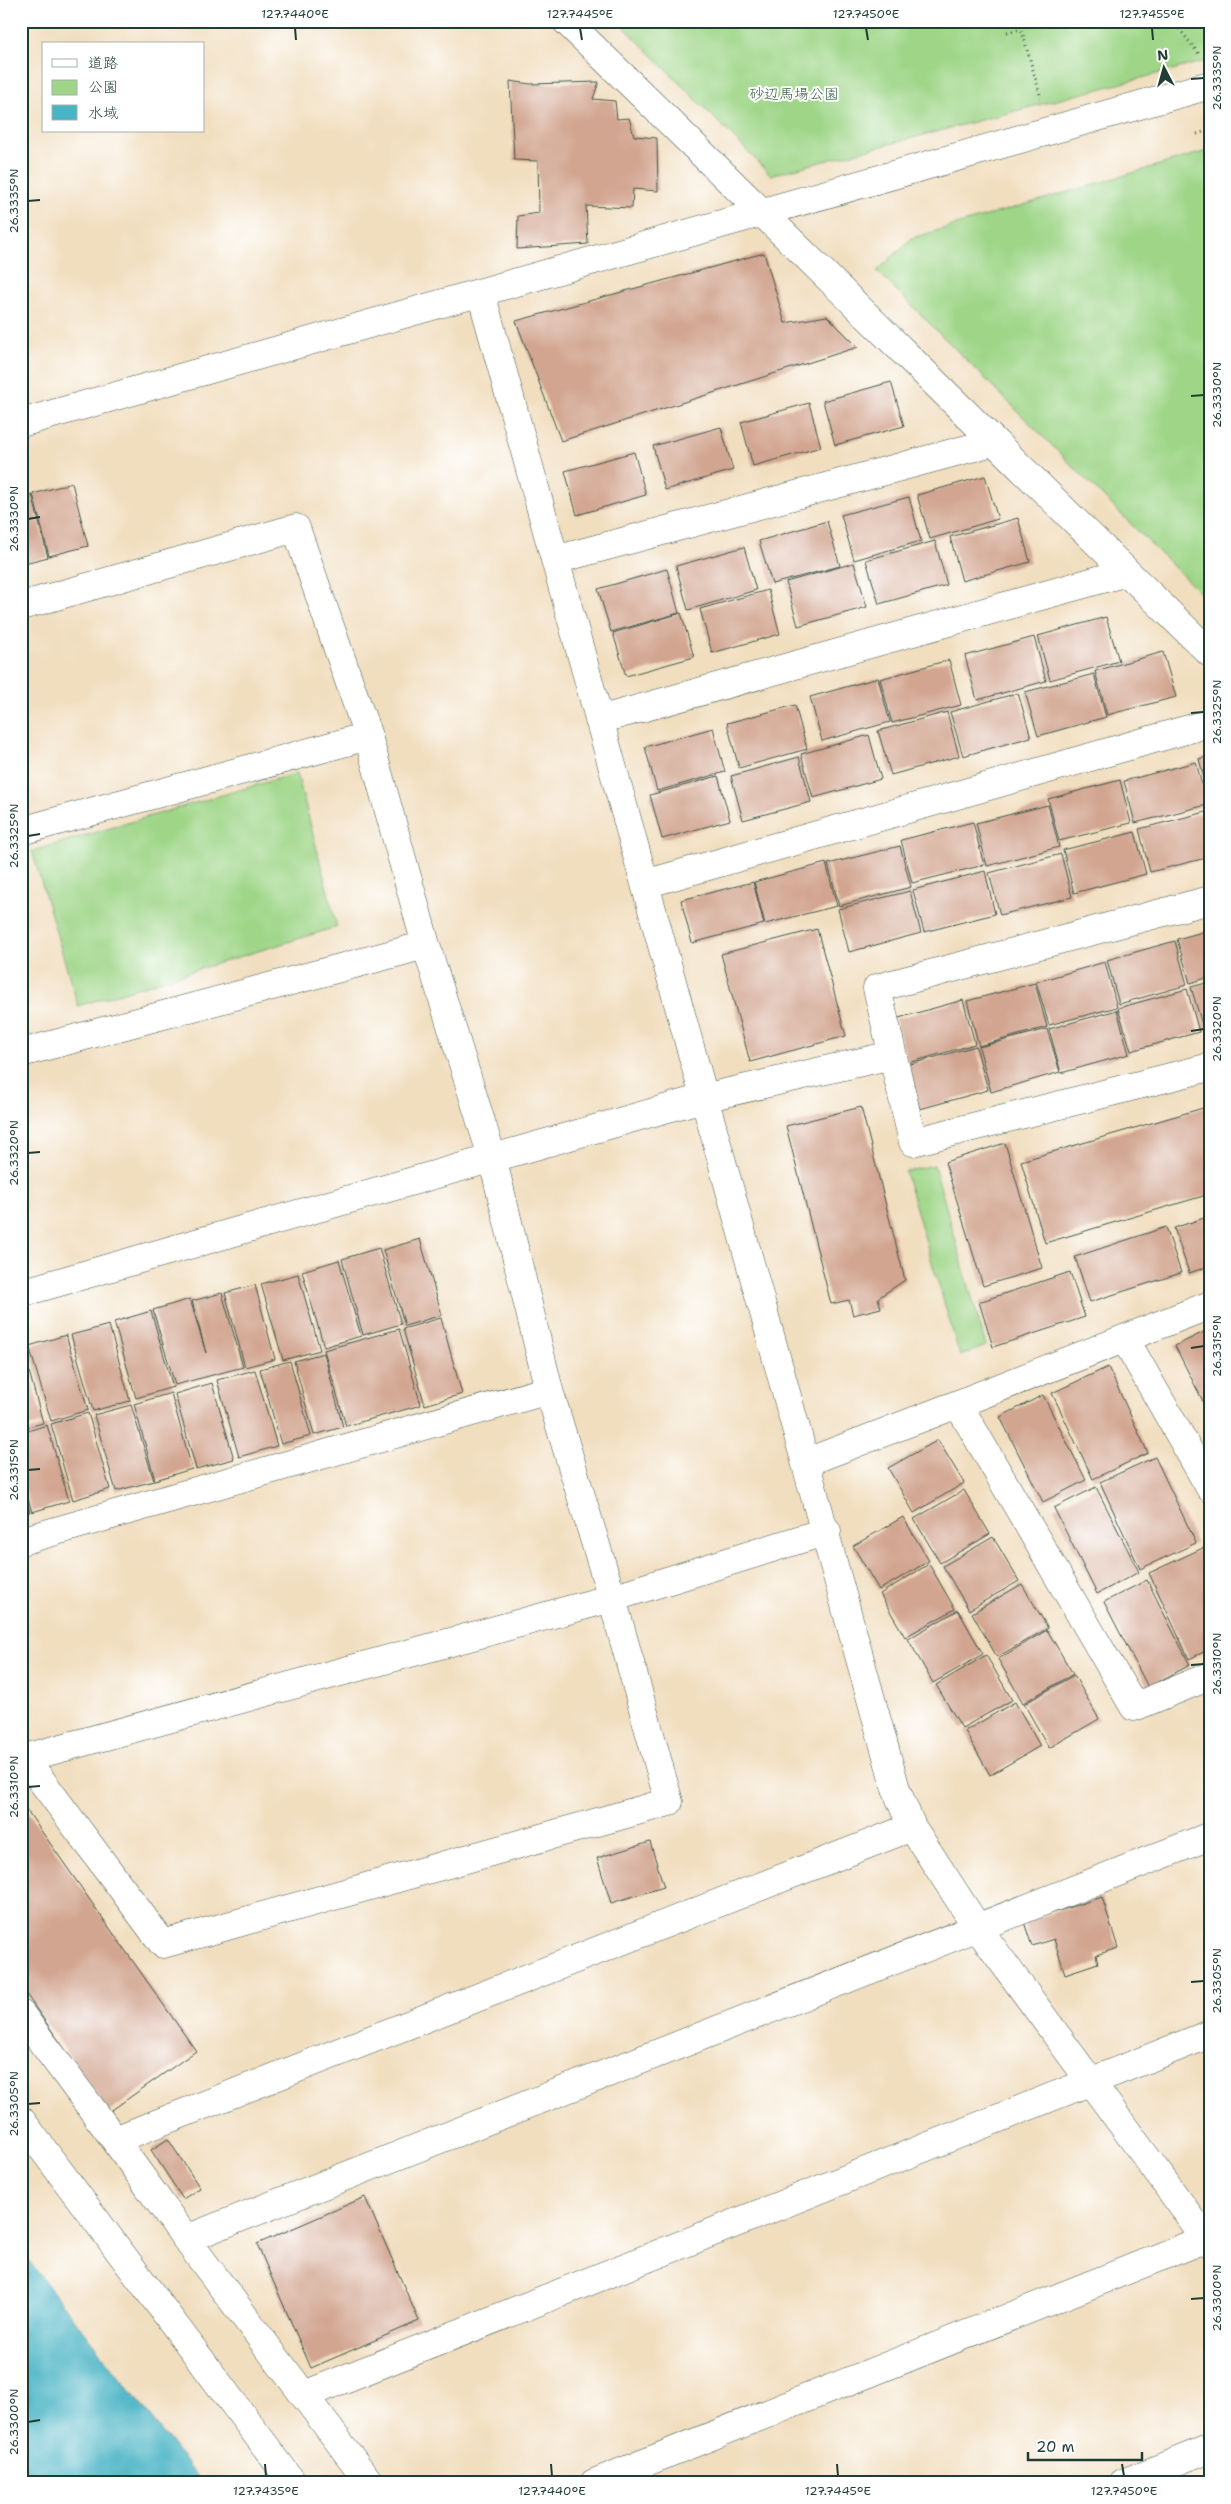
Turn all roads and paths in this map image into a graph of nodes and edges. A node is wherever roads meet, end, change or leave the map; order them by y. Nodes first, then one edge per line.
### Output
1 (566, 21) edge
2 (1019, 21) edge
3 (1021, 29) junction
4 (1007, 32) dead end
5 (1210, 85) edge
6 (1050, 130) junction
7 (1210, 130) edge
8 (1197, 134) dead end
9 (765, 213) junction
10 (481, 293) junction
11 (21, 423) edge
12 (993, 442) junction
13 (555, 560) junction
14 (1127, 572) junction
15 (21, 606) edge
16 (1210, 653) edge
17 (599, 720) junction
18 (1210, 723) edge
19 (368, 736) junction
20 (21, 831) edge
21 (645, 884) junction
22 (1210, 900) edge
23 (426, 945) junction
24 (21, 1053) edge
25 (892, 1055) junction
26 (1210, 1067) edge
27 (703, 1098) junction
28 (492, 1157) junction
29 (21, 1293) edge
30 (1210, 1305) edge
31 (1125, 1339) junction
32 (549, 1390) junction
33 (958, 1404) junction
34 (807, 1462) junction
35 (1210, 1488) edge
36 (826, 1531) junction
37 (21, 1541) edge
38 (612, 1598) junction
39 (1210, 1676) edge
40 (23, 1756) edge
41 (912, 1827) junction
42 (1210, 1836) edge
43 (977, 1927) junction
44 (21, 2014) edge
45 (1210, 2034) edge
46 (1091, 2081) junction
47 (21, 2120) edge
48 (115, 2140) junction
49 (186, 2239) junction
50 (1209, 2240) edge
51 (304, 2395) junction
52 (1210, 2448) edge
53 (293, 2483) edge
54 (370, 2483) edge
55 (594, 2483) edge
56 (1123, 2483) edge

1 - 9 street
2 - 3 path
3 - 4 path
3 - 6 path
5 - 6 street
6 - 9 street
7 - 8 path
9 - 10 street
9 - 12 street
10 - 11 street
10 - 13 street
12 - 13 street
12 - 14 street
13 - 17 street
14 - 16 street
14 - 17 street
15 - 19 street
17 - 21 street
18 - 21 street
19 - 20 street
19 - 23 street
21 - 27 street
22 - 25 street
23 - 24 street
23 - 28 street
25 - 26 street
25 - 27 street
27 - 28 street
27 - 34 street
28 - 29 street
28 - 32 street
30 - 31 street
31 - 33 street
31 - 35 street
32 - 37 street
32 - 38 street
33 - 34 street
33 - 39 street
34 - 36 street
36 - 38 street
36 - 41 street
38 - 40 street
38 - 40 street
41 - 43 street
41 - 48 street
42 - 43 street
43 - 46 street
43 - 49 street
44 - 48 street
45 - 46 street
46 - 50 street
46 - 51 street
47 - 53 street
48 - 49 street
49 - 51 street
50 - 55 street
51 - 54 street
52 - 56 street

